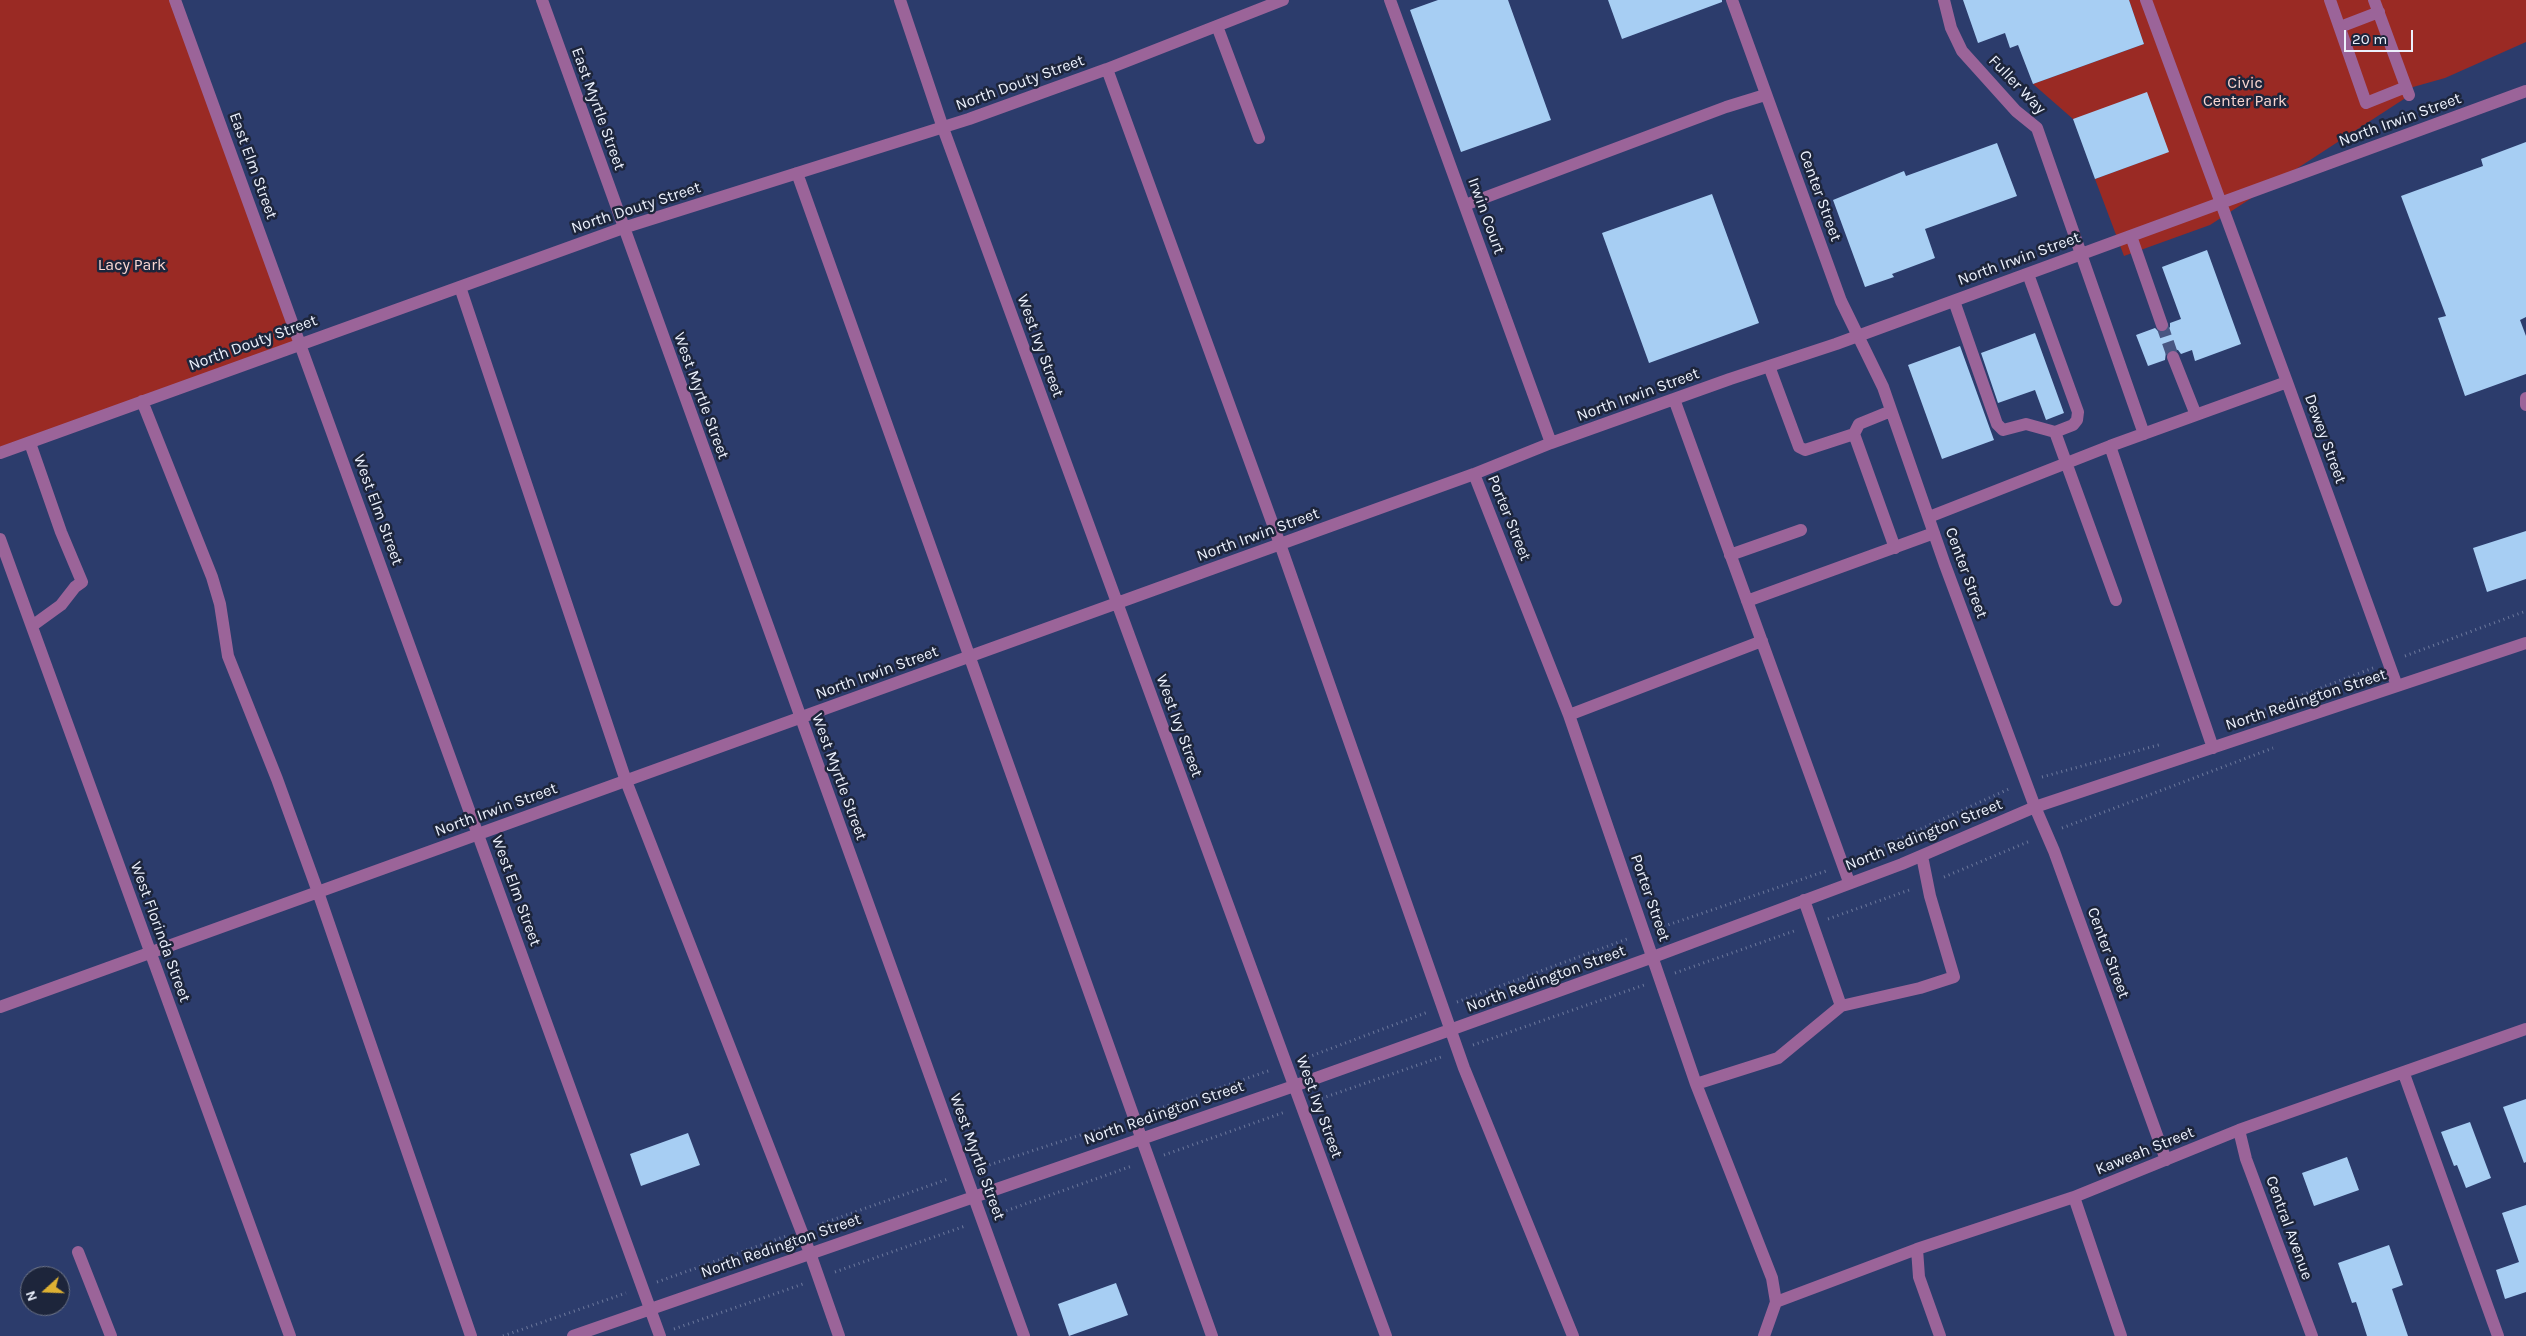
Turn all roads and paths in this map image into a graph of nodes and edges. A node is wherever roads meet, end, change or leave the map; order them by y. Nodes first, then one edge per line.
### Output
1 (175, 0) edge
2 (542, 0) edge
3 (900, 0) edge
4 (1283, 0) edge
5 (1390, 0) edge
6 (1732, 0) edge
7 (1944, 0) edge
8 (2146, 0) edge
9 (2330, 0) edge
10 (2377, 6) edge
11 (1217, 26) junction
12 (2340, 27) junction
13 (1107, 69) junction
14 (2526, 91) edge
15 (1765, 95) junction
16 (943, 128) junction
17 (1259, 138) dead end
18 (797, 173) junction
19 (2221, 202) junction
20 (1465, 205) junction
21 (623, 228) junction
22 (2130, 236) junction
23 (2082, 254) junction
24 (2028, 274) junction
25 (460, 287) junction
26 (1954, 301) junction
27 (2162, 325) tunnel mouth
28 (1859, 336) junction
29 (300, 344) junction
30 (2173, 357) tunnel mouth
31 (1769, 366) junction
32 (2287, 382) junction
33 (2526, 398) edge
34 (1674, 399) junction
35 (142, 401) junction
36 (2526, 405) edge
37 (1891, 411) junction
38 (2196, 415) junction
39 (2055, 432) junction
40 (1854, 434) junction
41 (2144, 434) junction
42 (30, 443) junction
43 (1551, 444) junction
44 (2110, 446) junction
45 (0, 453) edge
46 (2066, 463) junction
47 (1474, 474) junction
48 (1929, 517) junction
49 (1801, 530) dead end
50 (1934, 533) junction
51 (0, 539) edge
52 (1280, 544) junction
53 (1895, 548) junction
54 (1730, 555) junction
55 (2116, 600) dead end
56 (1747, 601) junction
57 (1117, 603) junction
58 (2526, 611) edge
59 (32, 626) junction
60 (1762, 641) junction
61 (2526, 643) edge
62 (969, 656) junction
63 (2388, 662) junction
64 (2396, 686) junction
65 (2252, 714) dead end
66 (1569, 715) junction
67 (800, 718) junction
68 (2168, 742) dead end
69 (2213, 748) junction
70 (626, 781) junction
71 (2027, 781) junction
72 (2035, 807) junction
73 (478, 834) junction
74 (1922, 856) junction
75 (1842, 865) junction
76 (1849, 882) junction
77 (318, 892) junction
78 (1804, 900) junction
79 (1644, 933) junction
80 (151, 953) junction
81 (1653, 957) junction
82 (1444, 1006) junction
83 (1841, 1006) junction
84 (0, 1007) edge
85 (2526, 1029) edge
86 (1451, 1030) junction
87 (1286, 1065) junction
88 (2404, 1074) junction
89 (1696, 1084) junction
90 (1294, 1086) junction
91 (1134, 1117) junction
92 (2239, 1130) junction
93 (1141, 1138) junction
94 (2166, 1160) junction
95 (965, 1173) junction
96 (973, 1195) junction
97 (2074, 1197) junction
98 (800, 1231) junction
99 (1917, 1250) junction
100 (78, 1252) dead end
101 (810, 1253) junction
102 (642, 1287) junction
103 (1776, 1302) junction
104 (650, 1309) junction
105 (110, 1336) edge
106 (290, 1336) edge
107 (471, 1336) edge
108 (503, 1336) edge
109 (573, 1336) edge
110 (660, 1336) edge
111 (839, 1336) edge
112 (1024, 1336) edge
113 (1212, 1336) edge
114 (1386, 1336) edge
115 (1572, 1336) edge
116 (1764, 1336) edge
117 (1940, 1336) edge
118 (2121, 1336) edge
119 (2312, 1336) edge
120 (2498, 1336) edge

1 - 29 street, East Elm Street
2 - 21 street, East Myrtle Street
3 - 16 street, West Ivy Street
4 - 11 street, North Douty Street
5 - 20 street, Irwin Court
6 - 15 street, Center Street
7 - 23 street, Fuller Way
8 - 19 street, Dewey Street
9 - 12 street
10 - 12 street
10 - 12 street
11 - 13 street, North Douty Street
11 - 17 street
13 - 16 street, North Douty Street
13 - 52 street
14 - 19 street, North Irwin Street
15 - 20 street
15 - 28 street, Center Street
16 - 18 street, North Douty Street
16 - 57 street, West Ivy Street
18 - 21 street, North Douty Street
18 - 62 street
19 - 22 street, North Irwin Street
19 - 32 street, Dewey Street
20 - 43 street, Irwin Court
21 - 25 street, North Douty Street
21 - 67 street, West Myrtle Street
22 - 23 street, North Irwin Street
22 - 27 street
23 - 24 street, North Irwin Street
23 - 41 street, Fuller Way
24 - 26 street, North Irwin Street
24 - 39 street
25 - 29 street, North Douty Street
25 - 70 street
26 - 28 street, North Irwin Street
26 - 39 street
28 - 31 street, North Irwin Street
28 - 37 street, Center Street
29 - 35 street, North Douty Street
29 - 73 street, West Elm Street
30 - 38 street
31 - 34 street, North Irwin Street
31 - 40 street
32 - 38 street
32 - 63 street, Dewey Street
33 - 36 street
34 - 43 street, North Irwin Street
34 - 54 street
35 - 42 street, North Douty Street
35 - 77 street
37 - 40 street
37 - 48 street, Center Street
38 - 41 street
39 - 46 street
40 - 53 street
41 - 44 street
42 - 45 street, North Douty Street
42 - 59 street
43 - 47 street, North Irwin Street
44 - 46 street
44 - 69 street
46 - 48 street
46 - 55 street
47 - 52 street, North Irwin Street
47 - 66 street, Porter Street
48 - 50 street, Center Street
49 - 54 street
50 - 53 street
50 - 71 street, Center Street
51 - 59 street, West Florinda Street
52 - 57 street, North Irwin Street
52 - 82 street
53 - 56 street
54 - 56 street
56 - 60 street
57 - 62 street, North Irwin Street
57 - 87 street, West Ivy Street
58 - 63 path
59 - 80 street, West Florinda Street
60 - 66 street
60 - 75 street
61 - 64 street, North Redington Street
62 - 67 street, North Irwin Street
62 - 91 street
63 - 64 street, Dewey Street
63 - 65 path
64 - 69 street, North Redington Street
66 - 79 street, Porter Street
67 - 70 street, North Irwin Street
67 - 95 street, West Myrtle Street
68 - 71 path
69 - 72 street, North Redington Street
70 - 73 street, North Irwin Street
70 - 98 street
71 - 72 street, Center Street
71 - 75 path
72 - 74 street, North Redington Street
72 - 94 street, Center Street
73 - 77 street, North Irwin Street
73 - 102 street, West Elm Street
74 - 76 street, North Redington Street
74 - 83 street
75 - 76 street
75 - 79 path
76 - 78 street, North Redington Street
77 - 80 street, North Irwin Street
77 - 107 street
78 - 81 street, North Redington Street
78 - 83 street
79 - 81 street, Porter Street
79 - 82 path
80 - 84 street, North Irwin Street
80 - 106 street, West Florinda Street
81 - 86 street, North Redington Street
81 - 89 street, Porter Street
82 - 86 street
82 - 87 path
83 - 89 street
85 - 88 street, Kaweah Street
86 - 90 street, North Redington Street
86 - 115 street
87 - 90 street, West Ivy Street
87 - 91 path
88 - 92 street, Kaweah Street
88 - 120 street
89 - 103 street, Porter Street
90 - 93 street, North Redington Street
90 - 114 street, West Ivy Street
91 - 93 street
91 - 95 path
92 - 94 street, Kaweah Street
92 - 119 street, Central Avenue
93 - 96 street, North Redington Street
93 - 113 street
94 - 97 street, Kaweah Street
95 - 96 street, West Myrtle Street
95 - 98 path
96 - 101 street, North Redington Street
96 - 112 street, West Myrtle Street
97 - 99 street, Kaweah Street
97 - 118 street
98 - 101 street
98 - 102 path
99 - 103 street, Kaweah Street
99 - 117 street
100 - 105 street
101 - 104 street, North Redington Street
101 - 111 street
102 - 104 street, West Elm Street
102 - 108 path
103 - 116 street, Porter Street
104 - 109 street, North Redington Street
104 - 110 street, West Elm Street

